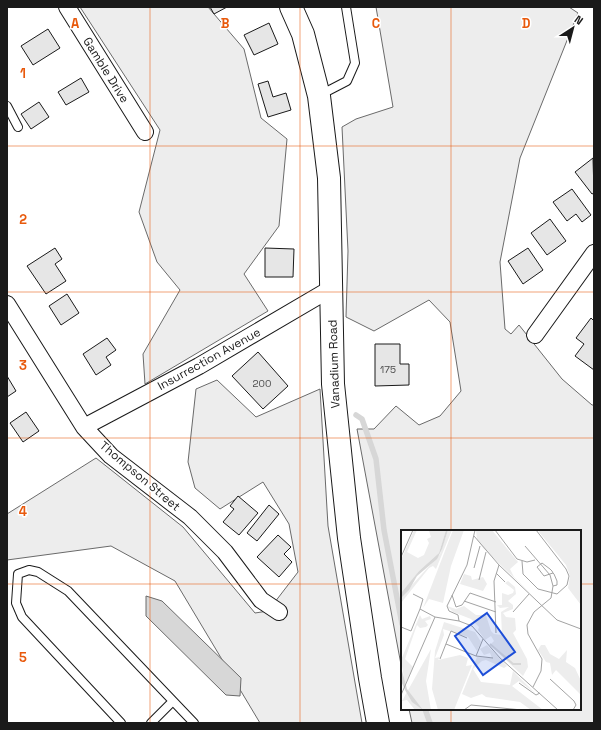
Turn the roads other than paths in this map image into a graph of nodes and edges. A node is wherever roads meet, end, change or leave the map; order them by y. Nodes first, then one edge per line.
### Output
1 (67, 7) edge
2 (292, 7) edge
3 (346, 7) edge
4 (319, 96) junction
5 (7, 106) edge
6 (18, 127) dead end
7 (145, 132) dead end
8 (594, 253) edge
9 (332, 288) junction
10 (7, 304) edge
11 (535, 335) dead end
12 (84, 427) junction
13 (279, 612) dead end
14 (173, 701) junction
15 (121, 723) edge
16 (151, 723) edge
17 (194, 723) edge
18 (378, 723) edge

1 - 7 street, Gamble Drive
2 - 4 street, Vanadium Road
3 - 4 lane
4 - 9 street, Vanadium Road
5 - 6 lane
8 - 11 street
9 - 12 street, Insurrection Avenue
9 - 18 street, Vanadium Road
10 - 12 street, Thompson Street
12 - 13 street, Thompson Street
14 - 15 lane
14 - 16 lane
14 - 17 lane

